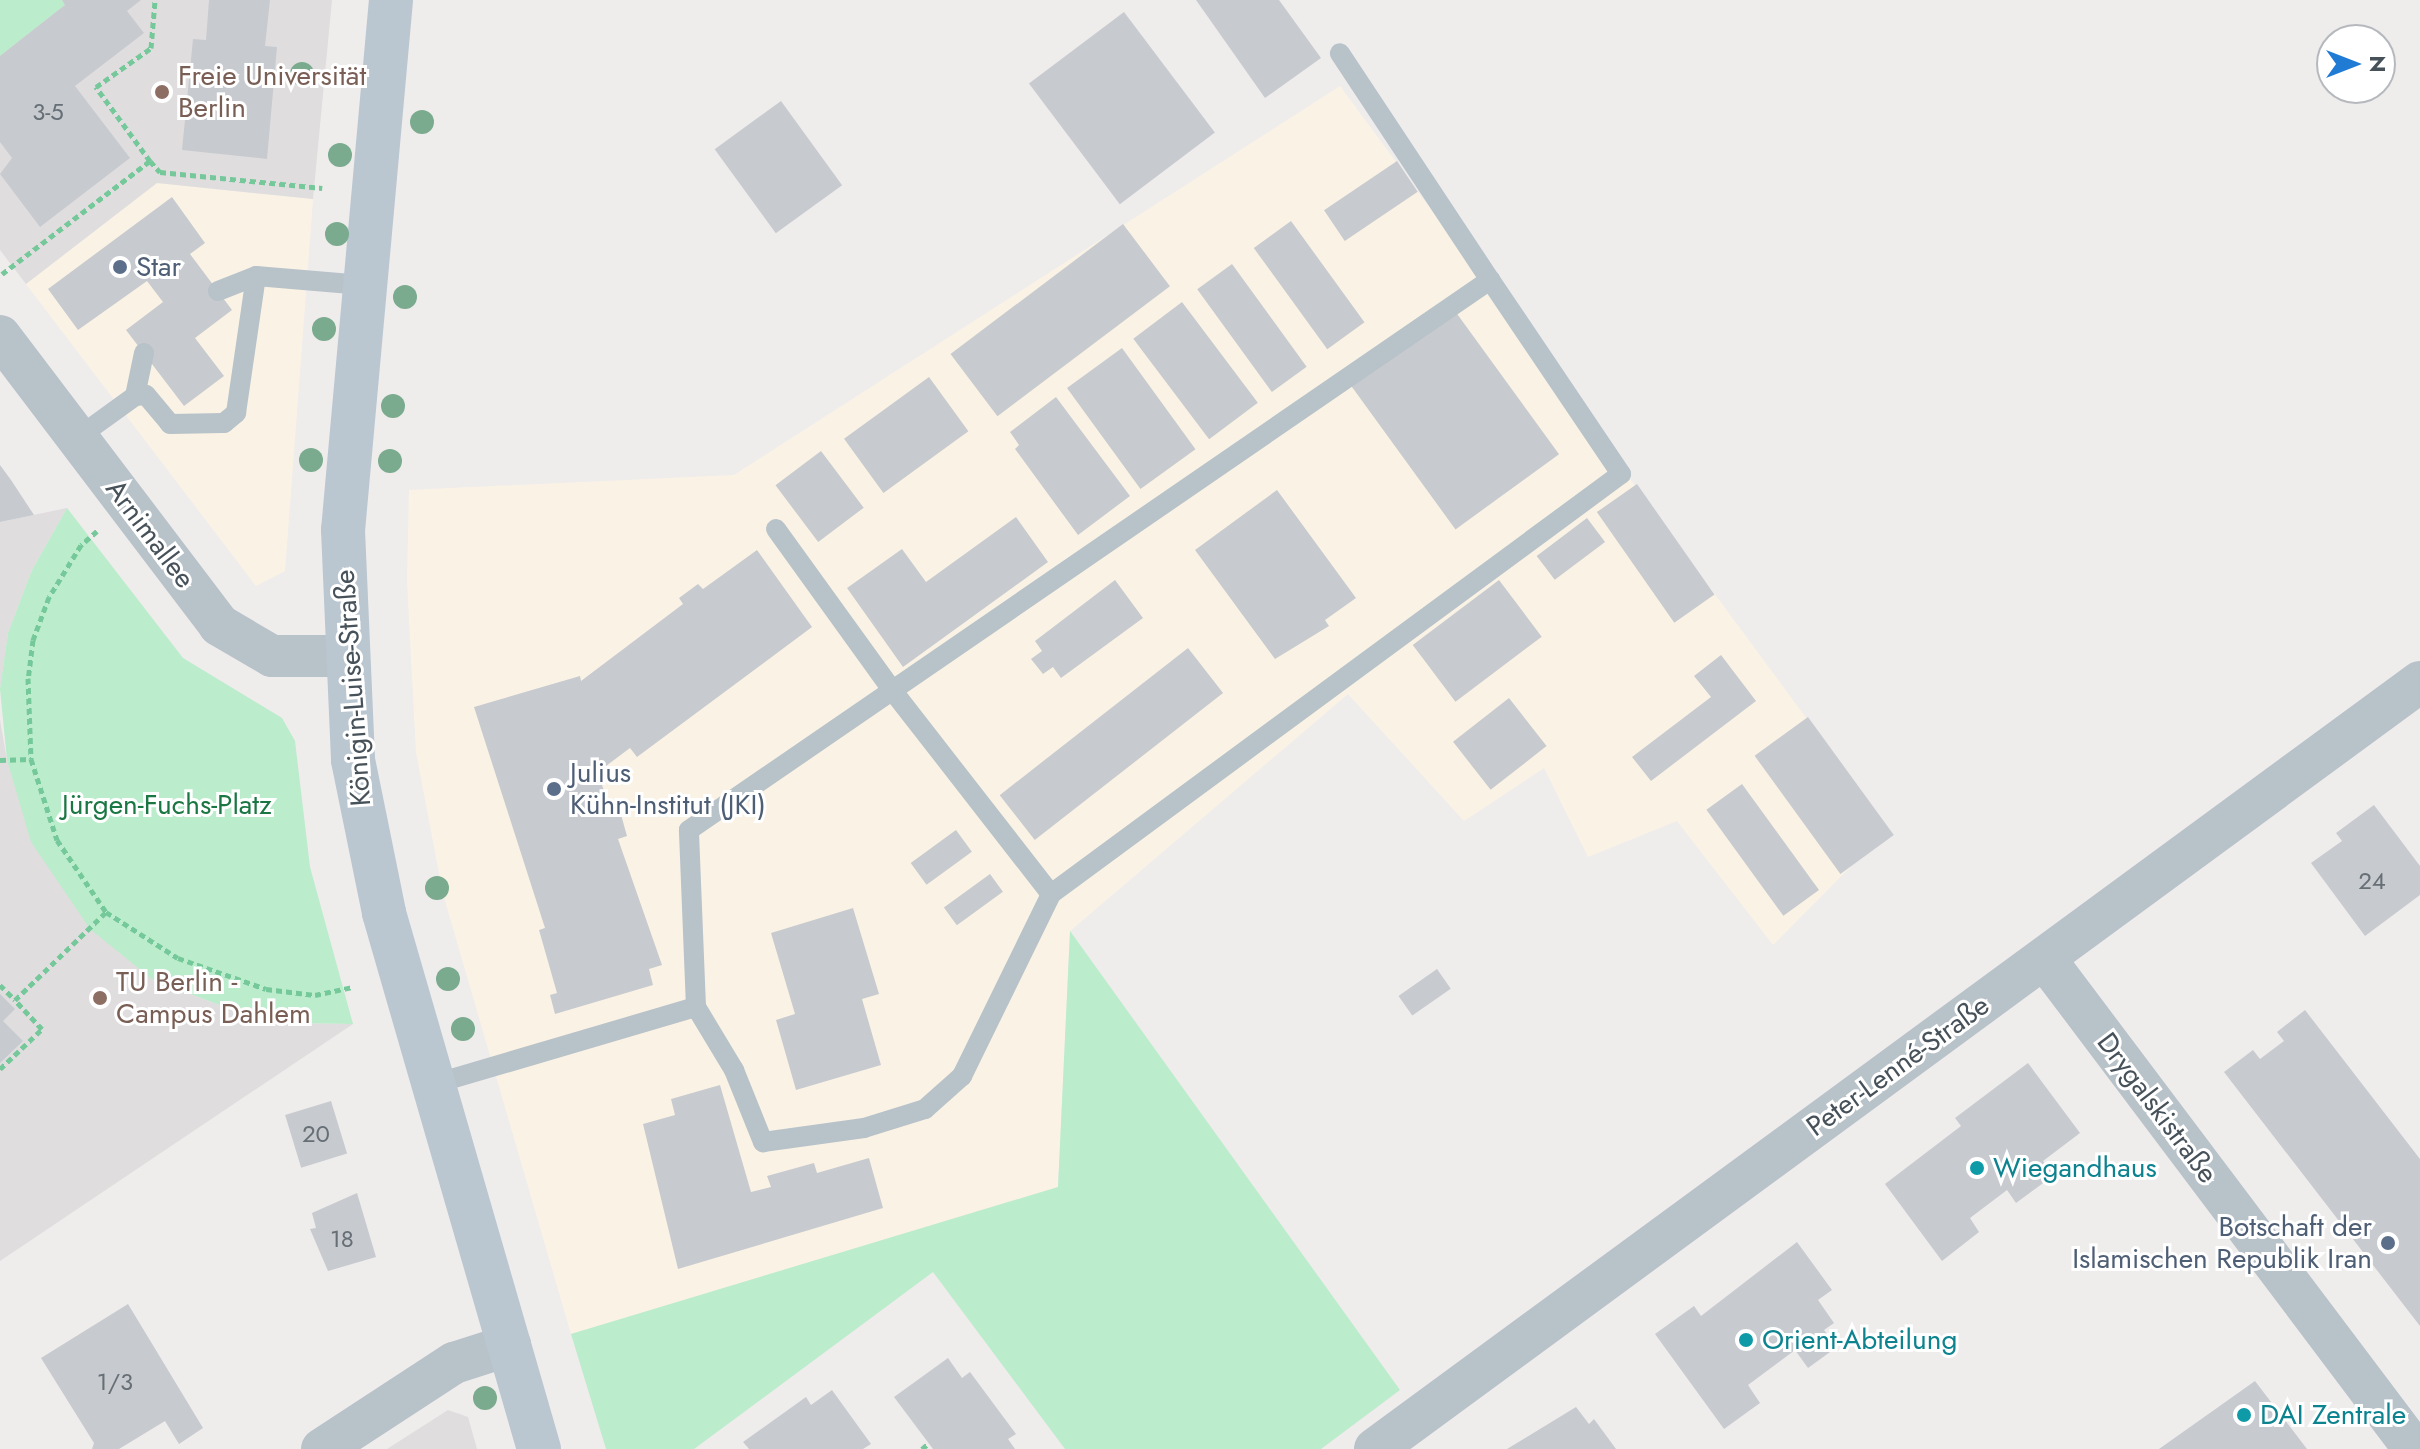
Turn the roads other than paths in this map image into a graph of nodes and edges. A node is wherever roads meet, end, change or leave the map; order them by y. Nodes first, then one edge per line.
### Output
1 (391, 0) edge
2 (1340, 53) dead end
3 (256, 276) junction
4 (1490, 280) junction
5 (363, 285) junction
6 (218, 291) dead end
7 (0, 336) edge
8 (144, 353) dead end
9 (135, 396) junction
10 (77, 438) junction
11 (776, 529) dead end
12 (345, 656) junction
13 (2420, 682) edge
14 (892, 690) junction
15 (1051, 894) junction
16 (2045, 959) junction
17 (696, 1007) junction
18 (434, 1084) junction
19 (510, 1345) junction
20 (322, 1449) edge
21 (539, 1449) edge
22 (1375, 1449) edge
23 (2414, 1449) edge

1 - 5 main road, Königin-Luise-Straße
2 - 4 lane
3 - 5 lane
3 - 6 lane
3 - 9 lane
4 - 14 lane
4 - 15 lane
5 - 12 main road, Königin-Luise-Straße
7 - 10 street, Arnimallee
8 - 9 lane
9 - 10 lane
10 - 12 street, Arnimallee
11 - 14 lane
12 - 18 main road, Königin-Luise-Straße
13 - 16 street, Peter-Lenné-Straße
14 - 15 lane
14 - 17 lane
15 - 17 lane
16 - 22 street, Peter-Lenné-Straße
16 - 23 street, Drygalskistraße
17 - 18 lane
18 - 19 main road, Königin-Luise-Straße
19 - 20 street
19 - 21 main road, Königin-Luise-Straße

